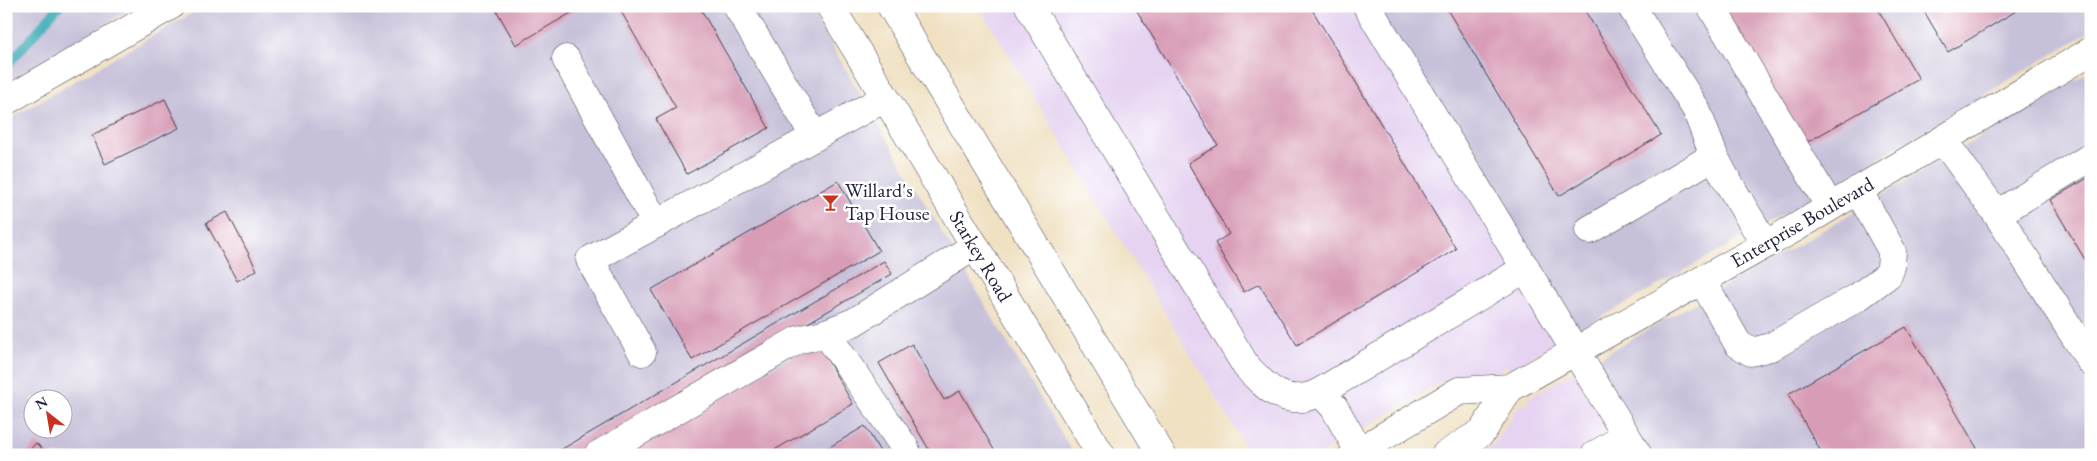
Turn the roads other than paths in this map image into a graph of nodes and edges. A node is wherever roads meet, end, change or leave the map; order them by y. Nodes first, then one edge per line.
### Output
1 (170, 6) edge
2 (737, 6) edge
3 (830, 6) edge
4 (891, 6) edge
5 (1029, 6) edge
6 (1367, 6) edge
7 (1631, 6) edge
8 (1711, 6) edge
9 (2091, 51) edge
10 (566, 59) dead end
11 (885, 98) junction
12 (6, 101) edge
13 (815, 136) junction
14 (1942, 140) junction
15 (1714, 156) junction
16 (2091, 157) edge
17 (1858, 190) junction
18 (1830, 207) junction
19 (1997, 214) junction
20 (656, 224) junction
21 (1588, 230) dead end
22 (1765, 244) junction
23 (975, 246) junction
24 (1526, 268) junction
25 (1702, 280) junction
26 (826, 333) junction
27 (1576, 351) junction
28 (642, 352) dead end
29 (2091, 362) edge
30 (1510, 388) junction
31 (1320, 392) junction
32 (1632, 445) edge
33 (1356, 453) edge
34 (598, 455) edge
35 (907, 455) edge
36 (1102, 455) edge
37 (1162, 455) edge
38 (1445, 455) edge
39 (1595, 455) edge

1 - 12 street
2 - 13 street
3 - 11 street, Starkey Road
4 - 37 street
5 - 31 street
6 - 24 street
7 - 15 street
8 - 18 street
9 - 14 street, Enterprise Boulevard
10 - 20 street
11 - 13 street
11 - 23 street, Starkey Road
13 - 20 street
14 - 17 street, Enterprise Boulevard
14 - 19 street
15 - 21 street
15 - 22 street
16 - 19 street
17 - 18 street, Enterprise Boulevard
17 - 25 street
18 - 22 street, Enterprise Boulevard
19 - 29 street
20 - 28 street
22 - 25 street, Enterprise Boulevard
23 - 26 street
23 - 36 street, Starkey Road
24 - 27 street
24 - 31 street
25 - 27 street, Enterprise Boulevard
26 - 34 street
26 - 35 street
27 - 30 street, Enterprise Boulevard
27 - 32 street
30 - 33 street, Enterprise Boulevard
30 - 38 street, Enterprise Boulevard
31 - 33 street
32 - 39 street

